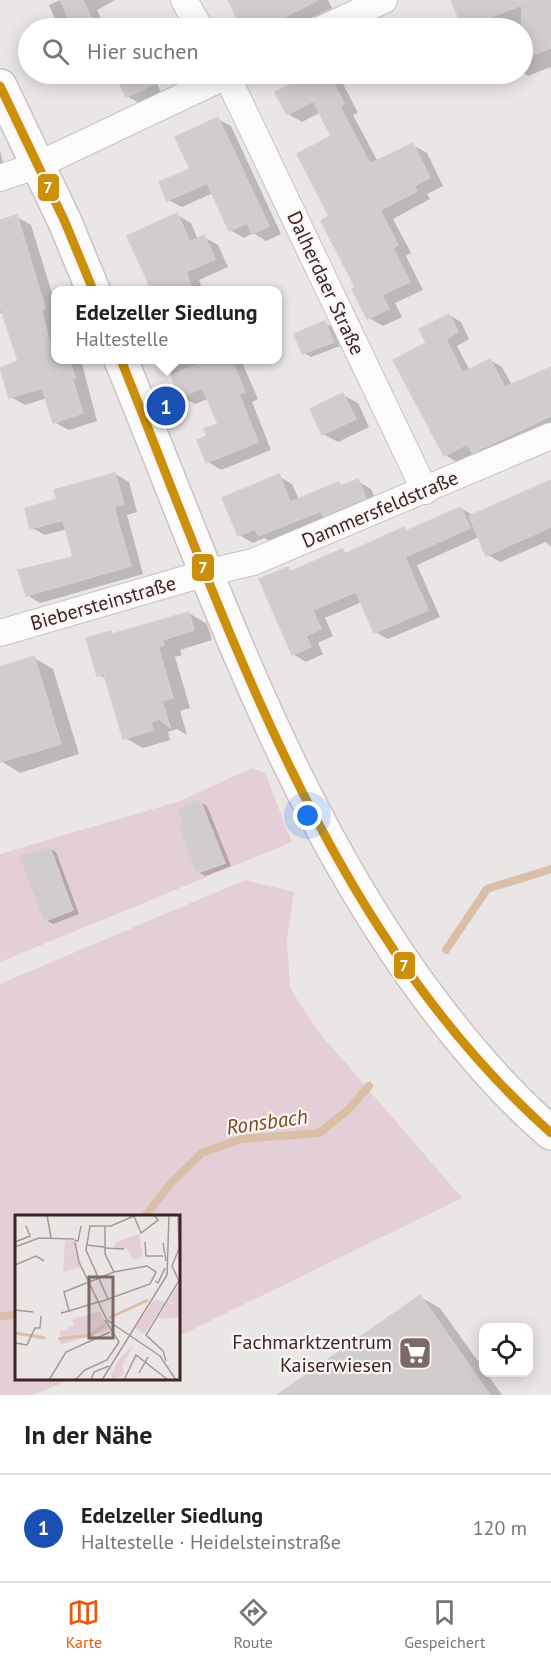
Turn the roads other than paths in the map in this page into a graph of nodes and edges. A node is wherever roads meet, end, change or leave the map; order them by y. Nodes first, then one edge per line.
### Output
1 (184, 0) edge
2 (384, 0) edge
3 (194, 18) edge
4 (345, 18) edge
5 (207, 84) edge
6 (233, 84) edge
7 (0, 86) edge
8 (38, 165) junction
9 (0, 178) edge
10 (91, 286) edge
11 (123, 364) edge
12 (551, 436) edge
13 (425, 491) junction
14 (206, 573) junction
15 (0, 633) edge
16 (551, 1133) edge

1 - 3 street
2 - 4 street
5 - 8 street
6 - 13 street, Dalherdaer Straße
7 - 8 main road
8 - 9 street
8 - 10 main road
11 - 14 main road
12 - 13 street, Dammersfeldstraße
13 - 14 street, Dammersfeldstraße
14 - 15 street, Biebersteinstraße
14 - 16 main road

